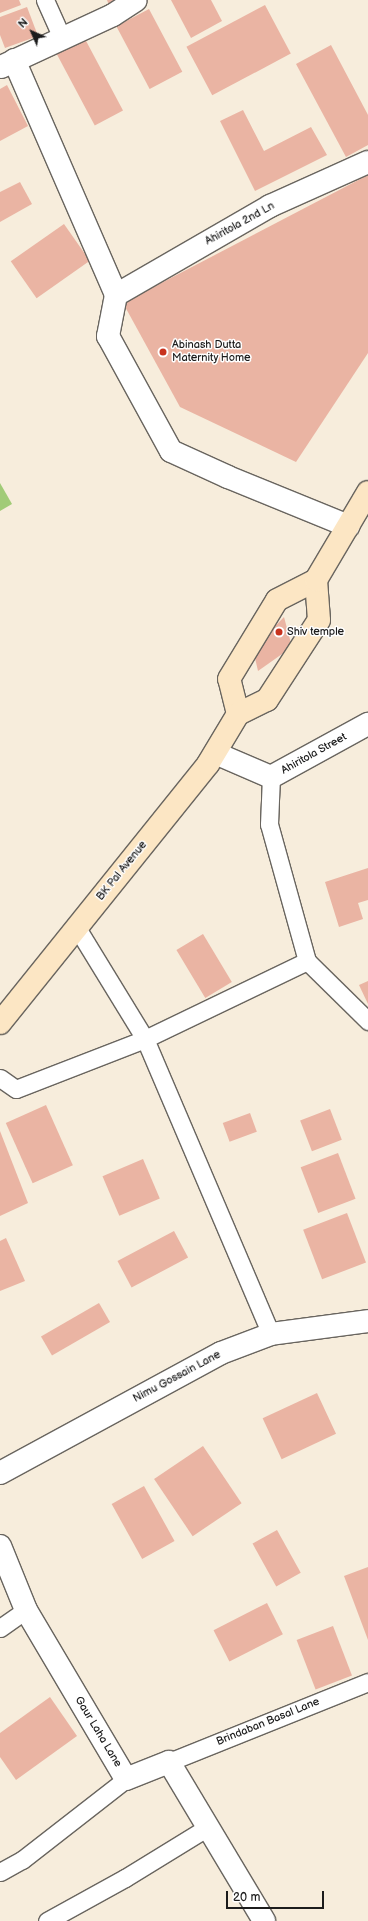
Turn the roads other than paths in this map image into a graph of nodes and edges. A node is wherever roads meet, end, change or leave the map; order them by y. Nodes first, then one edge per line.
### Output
1 (45, 0) edge
2 (136, 0) edge
3 (62, 38) junction
4 (7, 64) edge
5 (368, 162) edge
6 (116, 295) junction
7 (368, 492) edge
8 (348, 526) junction
9 (316, 580) junction
10 (238, 714) junction
11 (368, 724) edge
12 (215, 753) junction
13 (271, 777) junction
14 (77, 928) junction
15 (307, 960) junction
16 (368, 1021) edge
17 (0, 1023) edge
18 (145, 1039) junction
19 (0, 1078) edge
20 (368, 1320) edge
21 (271, 1334) junction
22 (1, 1470) edge
23 (0, 1546) edge
24 (26, 1610) junction
25 (0, 1628) edge
26 (368, 1682) edge
27 (169, 1762) junction
28 (126, 1780) junction
29 (208, 1827) junction
30 (0, 1872) edge
31 (47, 1921) edge
32 (264, 1921) edge

1 - 3 lane
2 - 3 street
3 - 4 street
4 - 6 street
5 - 6 street, Ahiritola 2nd Ln
6 - 8 street
7 - 8 main road
8 - 9 main road
9 - 10 main road
9 - 10 main road
10 - 12 main road, BK Pal Avenue
11 - 13 street, Ahiritola Street
12 - 13 street, Ahiritola Street
12 - 14 main road, BK Pal Avenue
13 - 15 lane
14 - 17 main road, BK Pal Avenue
14 - 18 lane
15 - 16 lane
15 - 18 lane
18 - 19 lane
18 - 21 lane
20 - 21 street, Nimu Gossain Lane
21 - 22 street, Nimu Gossain Lane
23 - 24 street
24 - 25 lane
24 - 28 street, Gaur Laha Lane
26 - 27 lane, Brindaban Basal Lane
27 - 28 street, Gaur Laha Lane
27 - 29 street
28 - 30 lane
29 - 31 lane
29 - 32 street

